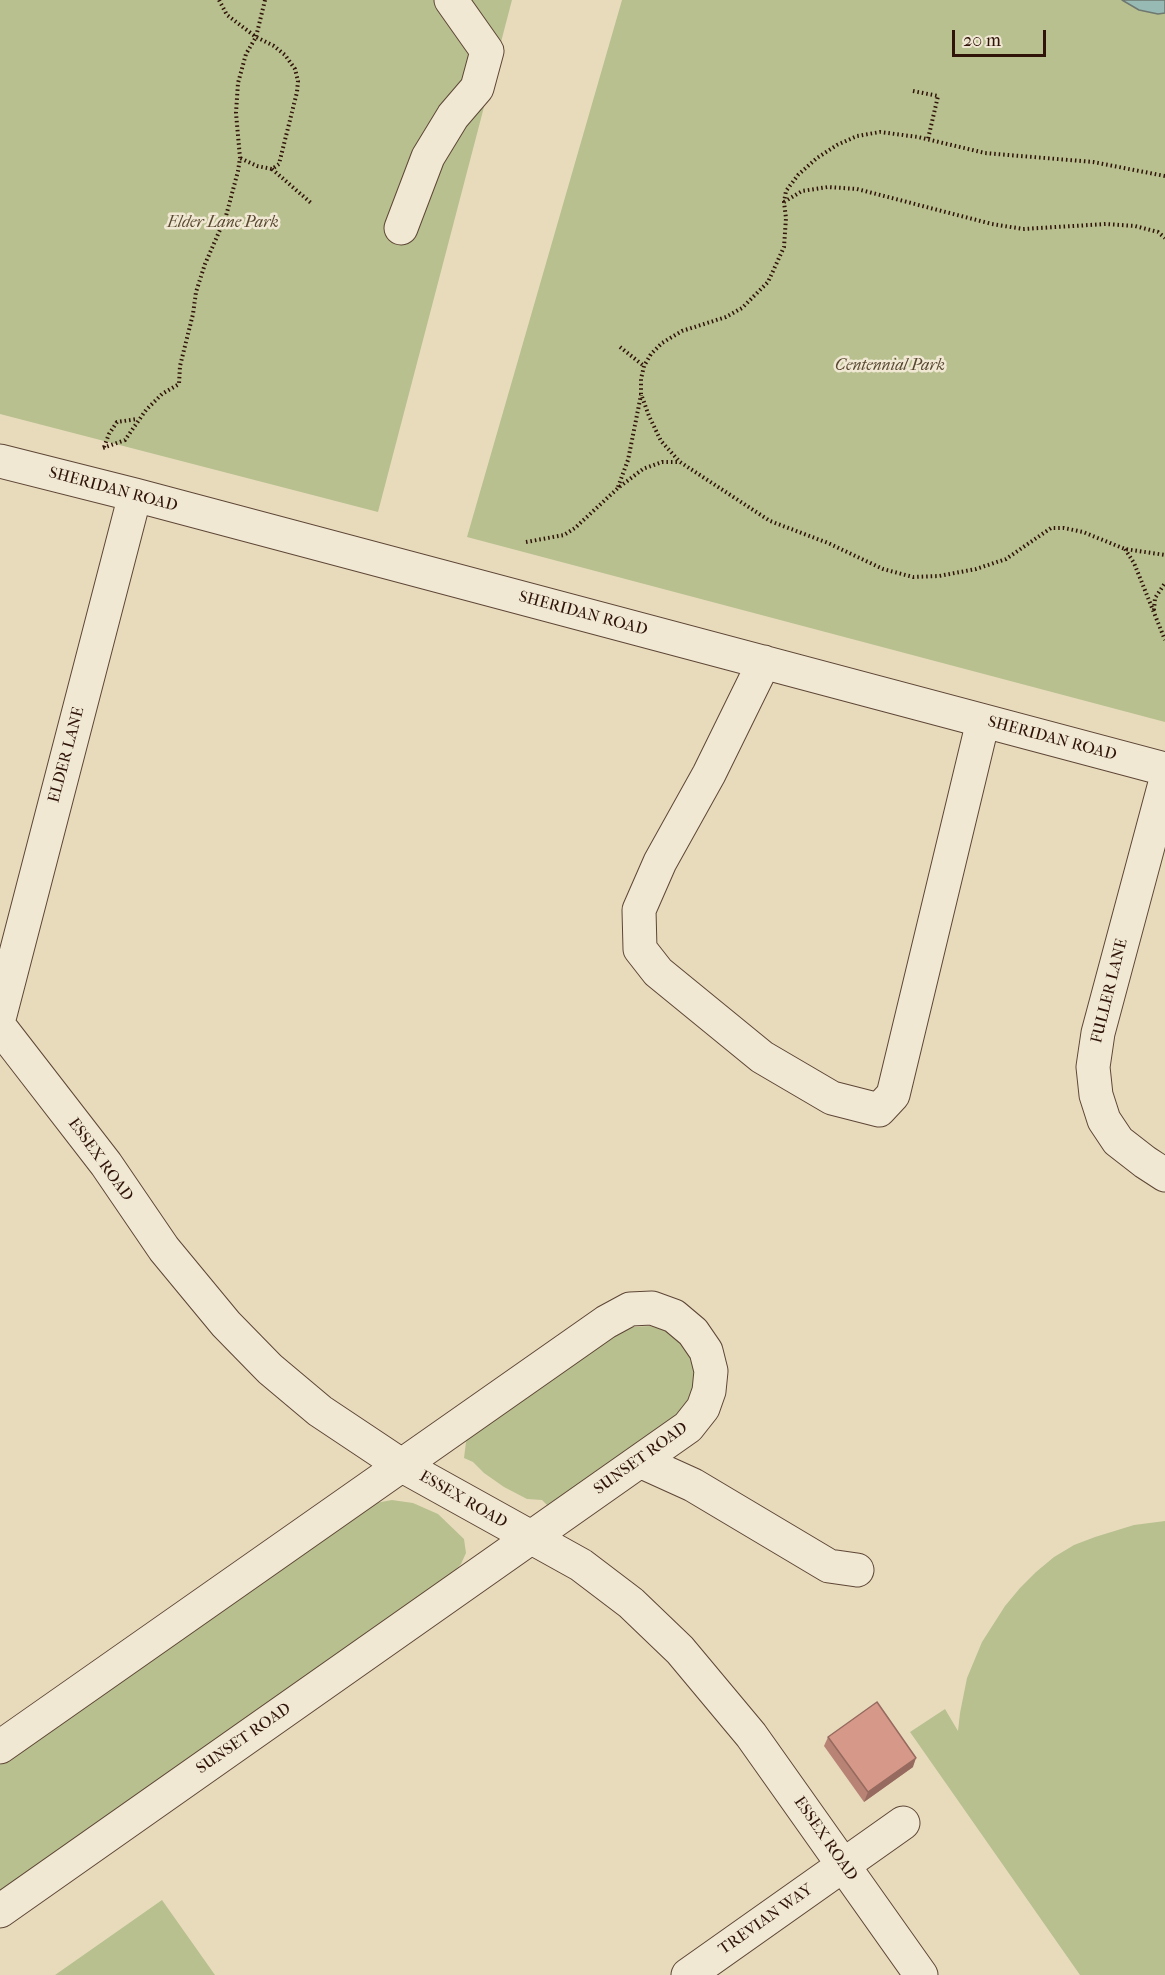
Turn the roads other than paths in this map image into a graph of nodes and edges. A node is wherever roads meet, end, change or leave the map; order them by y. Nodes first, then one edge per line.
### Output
1 (452, 0) edge
2 (401, 228) dead end
3 (0, 461) edge
4 (135, 495) junction
5 (764, 662) junction
6 (984, 721) junction
7 (1165, 769) edge
8 (1165, 783) edge
9 (0, 1015) edge
10 (0, 1027) edge
11 (1165, 1175) edge
12 (640, 1461) junction
13 (401, 1465) junction
14 (531, 1538) junction
15 (857, 1570) dead end
16 (0, 1747) edge
17 (903, 1823) dead end
18 (844, 1866) junction
19 (0, 1911) edge
20 (688, 1975) edge
21 (921, 1975) edge

1 - 2 street
3 - 4 street, SHERIDAN ROAD
4 - 5 street, SHERIDAN ROAD
4 - 9 street, ELDER LANE
5 - 6 street, SHERIDAN ROAD
5 - 6 street
6 - 7 street, SHERIDAN ROAD
8 - 11 street, FULLER LANE
10 - 13 street, ESSEX ROAD
12 - 13 street, SUNSET ROAD
12 - 14 street, SUNSET ROAD
12 - 15 street
13 - 14 street, ESSEX ROAD
13 - 16 street, SUNSET ROAD
14 - 18 street, ESSEX ROAD
14 - 19 street, SUNSET ROAD
17 - 18 street, TREVIAN WAY
18 - 20 street, TREVIAN WAY
18 - 21 street, ESSEX ROAD

